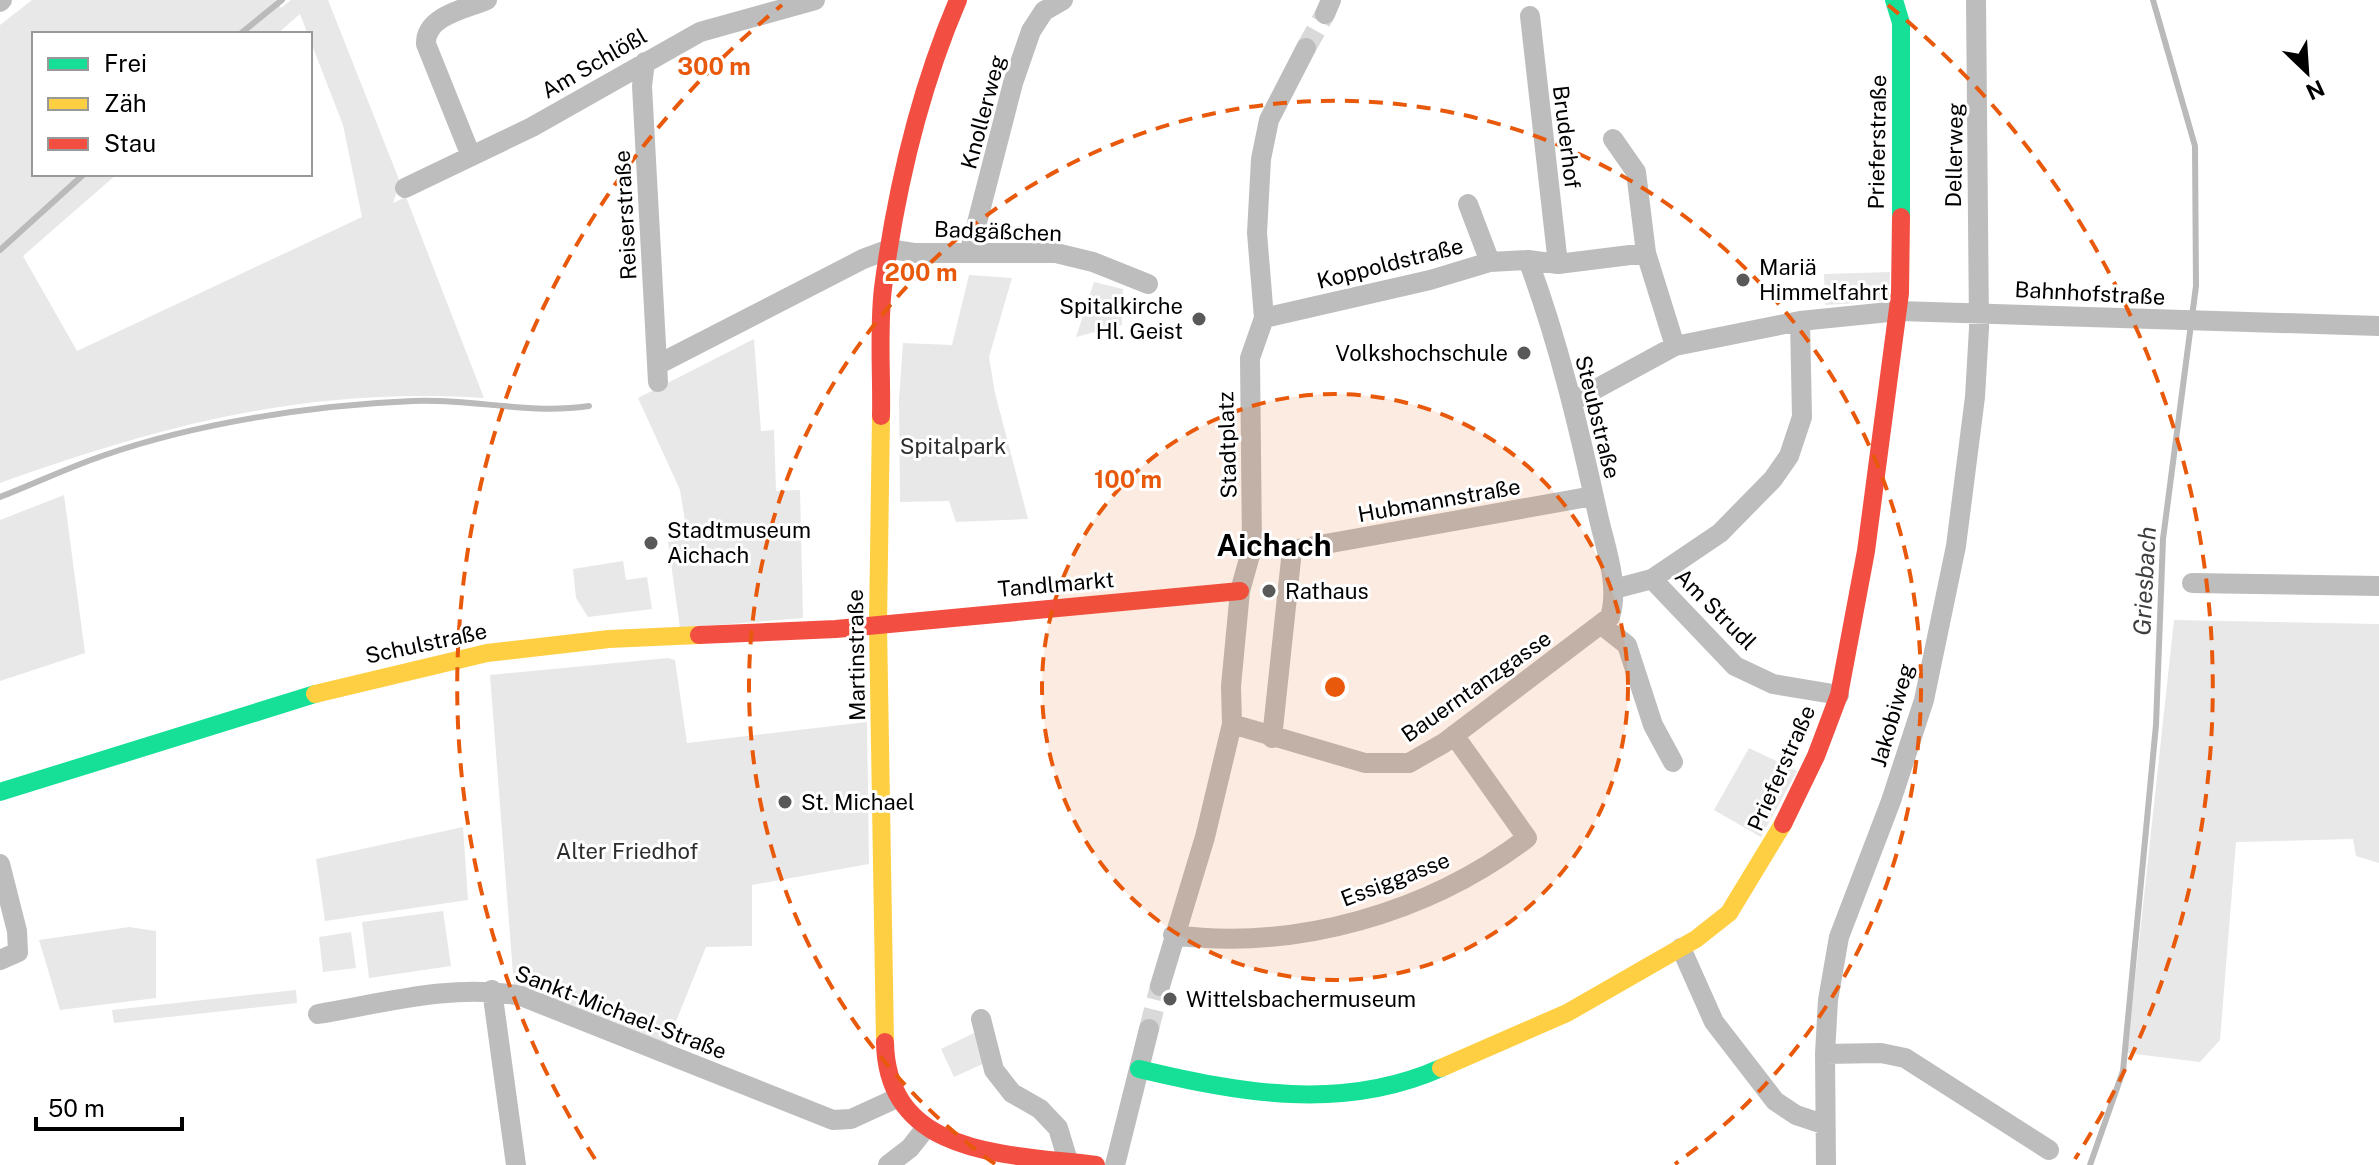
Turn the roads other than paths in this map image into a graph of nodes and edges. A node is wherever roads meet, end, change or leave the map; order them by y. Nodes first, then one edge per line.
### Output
1 (487, 0) edge
2 (958, 0) edge
3 (1063, 0) edge
4 (1894, 0) edge
5 (1976, 0) edge
6 (807, 1) edge
7 (1530, 16) dead end
8 (1306, 48) tunnel mouth
9 (645, 62) junction
10 (1613, 139) dead end
11 (471, 156) junction
12 (405, 188) dead end
13 (1468, 204) dead end
14 (890, 249) junction
15 (970, 250) junction
16 (1646, 253) junction
17 (1528, 260) junction
18 (1490, 262) junction
19 (1558, 264) junction
20 (1148, 284) dead end
21 (1899, 311) junction
22 (1979, 312) junction
23 (1264, 318) junction
24 (1800, 321) junction
25 (2379, 326) edge
26 (1675, 346) junction
27 (1572, 402) junction
28 (1593, 496) junction
29 (1652, 579) junction
30 (2192, 583) dead end
31 (2379, 586) edge
32 (1614, 589) junction
33 (1240, 591) junction
34 (878, 625) junction
35 (1603, 626) junction
36 (1839, 695) junction
37 (1232, 724) junction
38 (1454, 735) junction
39 (1272, 738) junction
40 (1673, 762) dead end
41 (0, 792) edge
42 (0, 864) edge
43 (1173, 935) junction
44 (1681, 948) junction
45 (0, 960) edge
46 (1160, 986) tunnel mouth
47 (492, 990) junction
48 (318, 1014) dead end
49 (981, 1019) dead end
50 (1149, 1029) tunnel mouth
51 (1825, 1054) junction
52 (1139, 1069) junction
53 (897, 1098) junction
54 (1823, 1124) junction
55 (925, 1129) junction
56 (2049, 1150) dead end
57 (1068, 1161) junction
58 (516, 1165) edge
59 (888, 1165) edge
60 (1096, 1165) edge
61 (1115, 1165) edge
62 (1826, 1165) edge

1 - 11 street
2 - 14 street, Martinstraße
3 - 15 street, Knollerweg
4 - 21 street, Prieferstraße
5 - 22 street, Dellerweg
6 - 9 street, Am Schlößl
7 - 19 street, Bruderhof
8 - 23 street, Stadtplatz
9 - 11 street, Am Schlößl
9 - 14 street, Reiserstraße
10 - 16 street
11 - 12 street, Am Schlößl
13 - 18 street
14 - 15 street, Badgäßchen
14 - 34 street, Martinstraße
15 - 20 street, Badgäßchen
16 - 19 street, Koppoldstraße
16 - 26 street
17 - 18 street, Koppoldstraße
17 - 19 street, Koppoldstraße
17 - 27 street, Steubstraße
18 - 23 street, Koppoldstraße
21 - 22 street, Bahnhofstraße
21 - 24 street, Bahnhofstraße
21 - 36 street, Prieferstraße
22 - 25 street, Bahnhofstraße
22 - 51 street, Jakobiweg
23 - 33 street, Stadtplatz
24 - 26 street, Bahnhofstraße
24 - 29 street
26 - 27 street, Bahnhofstraße
27 - 28 street, Steubstraße
28 - 32 street, Steubstraße
28 - 39 street, Hubmannstraße
29 - 32 street
29 - 36 street, Am Strudl
30 - 31 street
32 - 35 street
33 - 34 street, Tandlmarkt
33 - 37 street, Stadtplatz
34 - 41 street, Schulstraße
34 - 53 street, Martinstraße
35 - 38 street, Bauerntanzgasse
35 - 40 street
36 - 44 street, Prieferstraße
37 - 39 street, Bauerntanzgasse
37 - 43 street, Stadtplatz
38 - 39 street, Bauerntanzgasse
38 - 43 street, Essiggasse
42 - 45 street
43 - 46 street, Stadtplatz
44 - 52 street, Prieferstraße
44 - 54 street
47 - 48 street, Sankt-Michael-Straße
47 - 53 street, Sankt-Michael-Straße
47 - 58 street
49 - 57 street
50 - 52 street
51 - 54 street, Jakobiweg
51 - 56 street
52 - 61 street
53 - 55 street, Martinstraße
54 - 62 street, Jakobiweg
55 - 57 street, Martinstraße
55 - 59 street
57 - 60 street, Martinstraße

